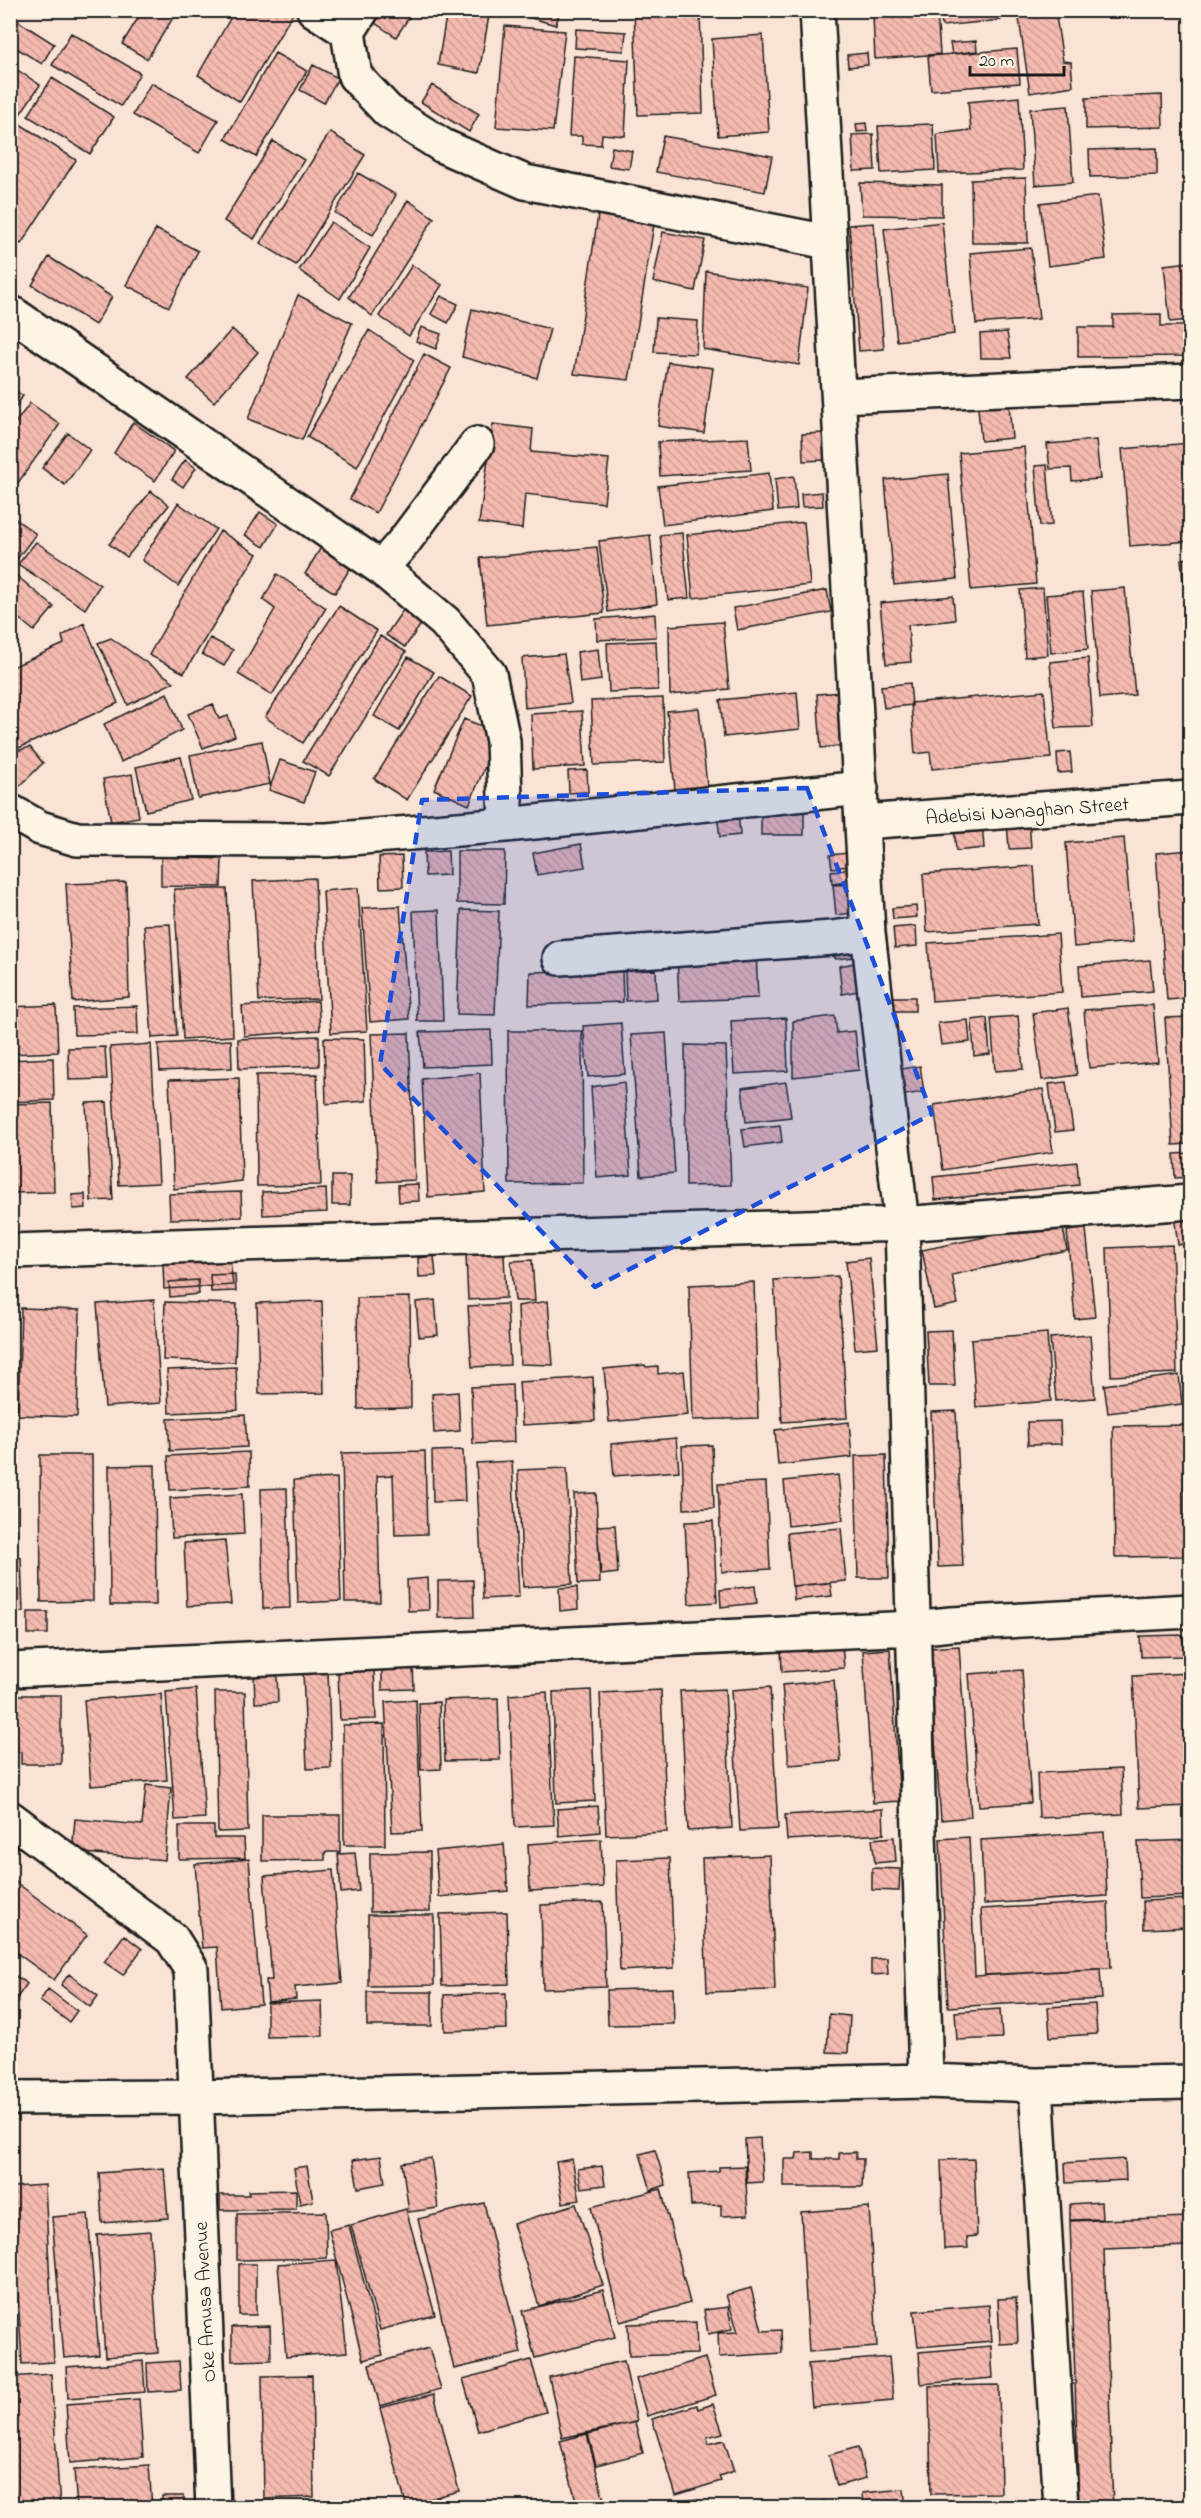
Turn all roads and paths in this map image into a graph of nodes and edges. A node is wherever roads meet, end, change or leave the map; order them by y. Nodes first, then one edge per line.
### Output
1 (314, 10) edge
2 (817, 10) edge
3 (355, 21) edge
4 (828, 242) junction
5 (10, 312) edge
6 (1191, 381) edge
7 (839, 396) junction
8 (477, 444) dead end
9 (381, 568) junction
10 (861, 788) junction
11 (1191, 798) edge
12 (10, 811) edge
13 (863, 822) junction
14 (506, 825) junction
15 (868, 933) junction
16 (560, 958) dead end
17 (1191, 1202) edge
18 (902, 1224) junction
19 (10, 1251) edge
20 (1191, 1611) edge
21 (913, 1628) junction
22 (10, 1670) edge
23 (10, 1818) edge
24 (926, 2082) junction
25 (1191, 2082) edge
26 (1036, 2085) junction
27 (194, 2097) junction
28 (10, 2098) edge
29 (213, 2508) edge
30 (1061, 2508) edge

1 - 3 street
2 - 4 street
3 - 4 street
4 - 7 street
5 - 9 street
6 - 7 street
7 - 10 street
8 - 9 street
9 - 14 street
10 - 13 street
10 - 14 street
11 - 13 street, Adebisi Nanaghan Street
12 - 14 street
13 - 15 street
15 - 16 street
15 - 18 street
17 - 18 street
18 - 19 street
18 - 21 street
20 - 21 street
21 - 22 street
21 - 24 street
23 - 27 street, Oke Amusa Avenue
24 - 26 street
24 - 27 street
25 - 26 street
26 - 30 street
27 - 28 street
27 - 29 street, Oke Amusa Avenue

